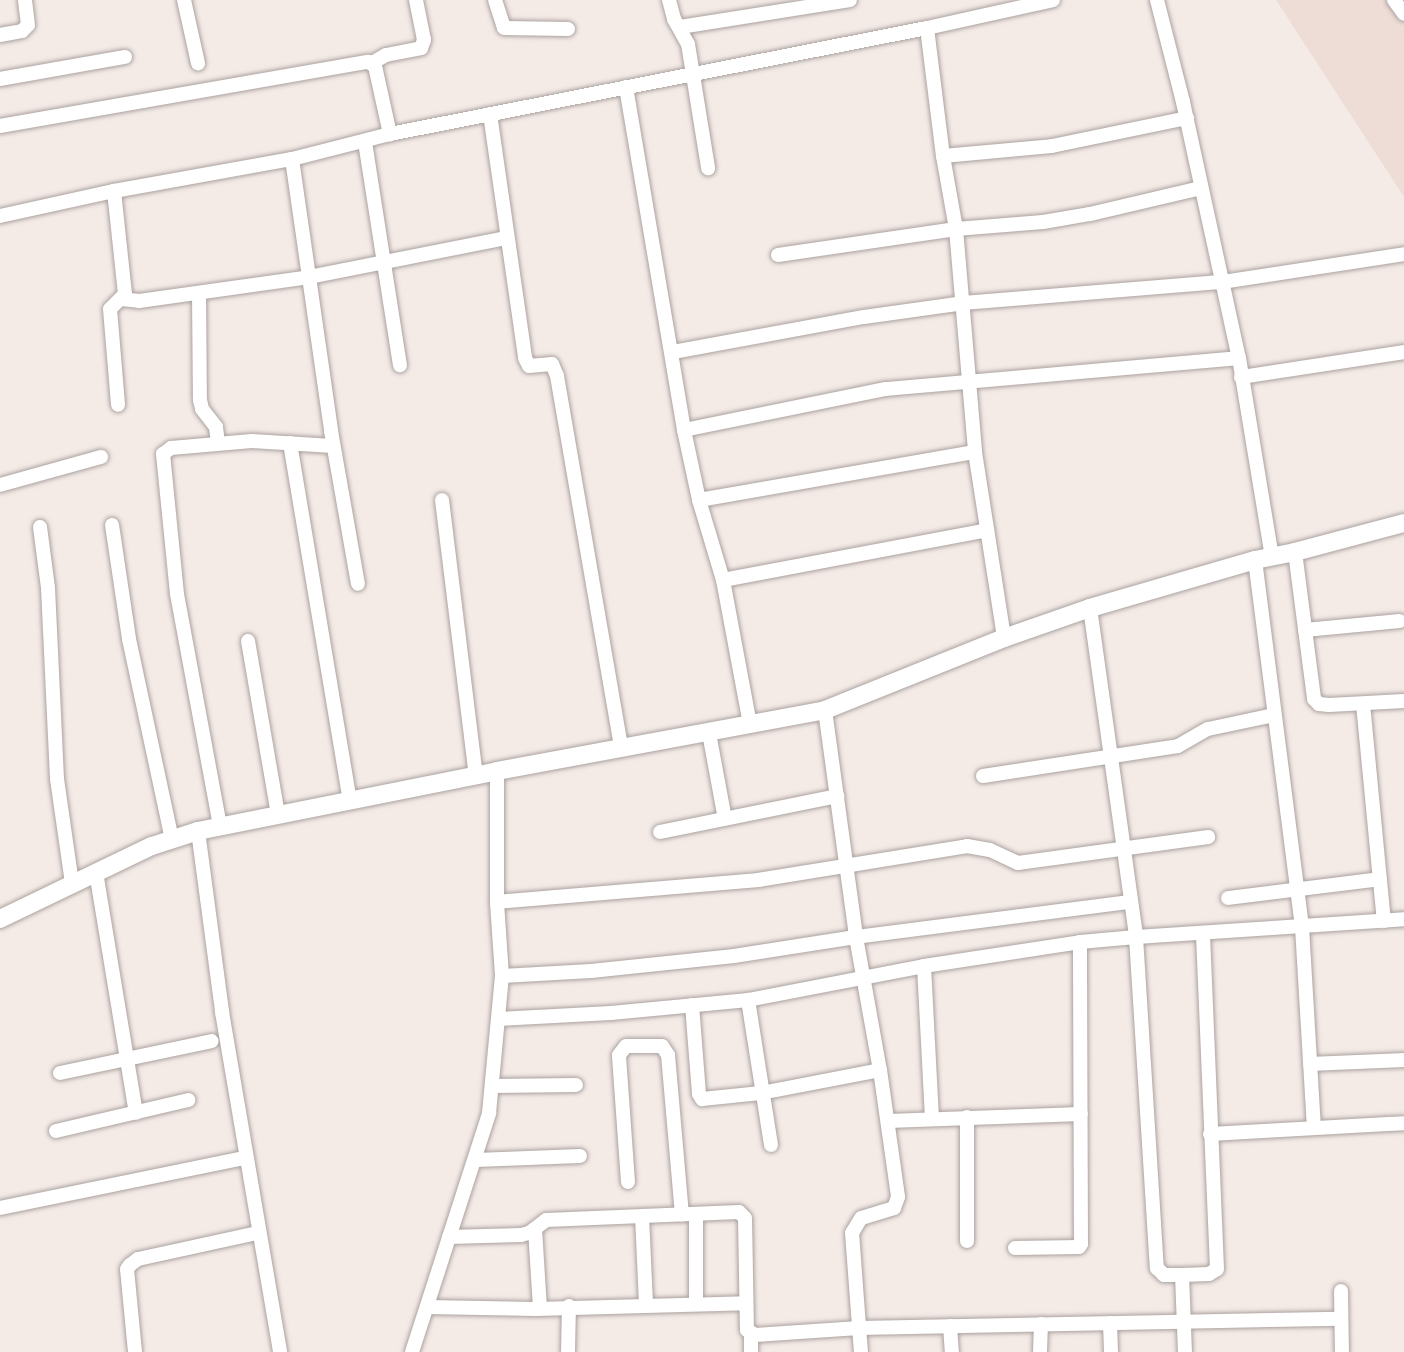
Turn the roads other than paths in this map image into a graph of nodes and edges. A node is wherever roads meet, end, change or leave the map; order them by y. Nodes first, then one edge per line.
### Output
1 (25, 0) edge
2 (184, 0) edge
3 (416, 0) edge
4 (495, 0) edge
5 (669, 0) edge
6 (850, 0) edge
7 (1053, 0) edge
8 (1157, 0) edge
9 (1394, 0) edge
10 (1404, 14) edge
11 (680, 27) junction
12 (927, 28) junction
13 (568, 29) dead end
14 (0, 35) edge
15 (125, 57) dead end
16 (198, 63) dead end
17 (372, 63) junction
18 (694, 72) junction
19 (0, 79) edge
20 (627, 87) junction
21 (490, 114) junction
22 (1186, 118) junction
23 (0, 126) edge
24 (390, 134) junction
25 (366, 142) junction
26 (943, 156) junction
27 (292, 159) junction
28 (708, 168) dead end
29 (1201, 188) junction
30 (114, 191) junction
31 (0, 216) edge
32 (956, 229) junction
33 (506, 238) junction
34 (1404, 254) edge
35 (778, 255) dead end
36 (386, 262) junction
37 (309, 277) junction
38 (1222, 282) junction
39 (199, 292) junction
40 (121, 299) junction
41 (964, 303) junction
42 (673, 352) junction
43 (1404, 352) edge
44 (1239, 358) junction
45 (400, 365) dead end
46 (1241, 377) junction
47 (969, 381) junction
48 (118, 405) dead end
49 (684, 430) junction
50 (218, 443) junction
51 (290, 443) junction
52 (333, 446) junction
53 (975, 452) junction
54 (101, 457) dead end
55 (0, 485) edge
56 (442, 500) dead end
57 (699, 500) junction
58 (1404, 523) edge
59 (112, 525) dead end
60 (40, 527) dead end
61 (987, 530) junction
62 (1294, 552) junction
63 (1264, 558) junction
64 (723, 580) junction
65 (358, 584) dead end
66 (1090, 608) junction
67 (1400, 621) dead end
68 (1305, 630) junction
69 (1004, 638) junction
70 (248, 641) dead end
71 (1404, 700) edge
72 (1363, 704) junction
73 (825, 710) junction
74 (1274, 715) junction
75 (750, 724) junction
76 (709, 733) junction
77 (621, 748) junction
78 (1111, 757) junction
79 (496, 771) junction
80 (476, 775) junction
81 (983, 776) dead end
82 (837, 796) junction
83 (350, 800) junction
84 (278, 814) junction
85 (725, 819) junction
86 (220, 826) junction
87 (198, 831) junction
88 (660, 832) dead end
89 (1208, 837) dead end
90 (172, 839) junction
91 (1122, 849) junction
92 (847, 867) junction
93 (96, 872) junction
94 (1380, 879) junction
95 (72, 883) junction
96 (1297, 890) junction
97 (1228, 898) dead end
98 (497, 902) junction
99 (1129, 902) junction
100 (1404, 919) edge
101 (0, 920) edge
102 (1384, 921) junction
103 (1302, 927) junction
104 (1203, 933) junction
105 (856, 937) junction
106 (1136, 937) junction
107 (1080, 942) junction
108 (924, 966) junction
109 (502, 976) junction
110 (863, 977) junction
111 (748, 1000) junction
112 (692, 1005) junction
113 (498, 1019) junction
114 (212, 1041) dead end
115 (128, 1058) junction
116 (1404, 1060) edge
117 (1310, 1064) junction
118 (880, 1070) junction
119 (60, 1073) dead end
120 (576, 1085) dead end
121 (492, 1086) junction
122 (761, 1093) junction
123 (188, 1100) dead end
124 (136, 1113) junction
125 (1081, 1114) junction
126 (967, 1117) junction
127 (932, 1119) junction
128 (888, 1120) junction
129 (1404, 1123) edge
130 (1314, 1128) junction
131 (56, 1131) dead end
132 (1210, 1134) junction
133 (771, 1144) dead end
134 (579, 1156) dead end
135 (244, 1158) junction
136 (476, 1160) junction
137 (628, 1182) dead end
138 (0, 1208) edge
139 (689, 1214) junction
140 (642, 1216) junction
141 (535, 1229) junction
142 (257, 1233) junction
143 (449, 1237) junction
144 (967, 1241) dead end
145 (1015, 1248) dead end
146 (1182, 1275) junction
147 (1341, 1291) dead end
148 (696, 1304) junction
149 (746, 1304) junction
150 (646, 1305) junction
151 (569, 1306) junction
152 (427, 1307) junction
153 (540, 1308) junction
154 (1340, 1319) junction
155 (1110, 1323) junction
156 (1185, 1323) junction
157 (1041, 1324) junction
158 (951, 1326) junction
159 (859, 1328) junction
160 (751, 1333) junction
161 (135, 1352) edge
162 (280, 1352) edge
163 (412, 1352) edge
164 (568, 1352) edge
165 (751, 1352) edge
166 (861, 1352) edge
167 (952, 1352) edge
168 (1040, 1352) edge
169 (1111, 1352) edge
170 (1185, 1352) edge
171 (1342, 1352) edge

1 - 14 street
2 - 16 street
3 - 17 street
4 - 13 street
5 - 11 street
6 - 11 street
7 - 12 street
8 - 22 street
9 - 10 street
11 - 18 street
12 - 18 street
12 - 26 street
15 - 19 street
17 - 23 street
17 - 24 street
18 - 20 street
18 - 28 street
20 - 21 street
20 - 42 street
21 - 24 street
21 - 33 street
22 - 26 street
22 - 29 street
24 - 25 street
25 - 27 street
25 - 36 street
26 - 32 street
27 - 30 street
27 - 37 street
29 - 32 street
29 - 38 street
30 - 31 street
30 - 40 street
32 - 35 street
32 - 41 street
33 - 36 street
33 - 77 street
34 - 38 street
36 - 37 street
36 - 45 street
37 - 39 street
37 - 52 street
38 - 41 street
38 - 44 street
39 - 40 street
39 - 50 street
40 - 48 street
41 - 42 street
41 - 47 street
42 - 49 street
43 - 46 street
44 - 46 street
44 - 47 street
46 - 63 street
47 - 49 street
47 - 53 street
49 - 57 street
50 - 51 street
50 - 86 street
51 - 52 street
51 - 83 street
52 - 65 street
53 - 57 street
53 - 61 street
54 - 55 street
56 - 80 street
57 - 64 street
58 - 62 street
59 - 90 street
60 - 95 street
61 - 64 street
61 - 69 street
62 - 63 street
62 - 68 street
63 - 66 street
63 - 74 street
64 - 75 street
66 - 69 street
66 - 78 street
67 - 68 street
68 - 72 street
69 - 73 street
70 - 84 street
71 - 72 street
72 - 94 street
73 - 75 street
73 - 82 street
74 - 78 street
74 - 96 street
75 - 76 street
76 - 77 street
76 - 85 street
77 - 79 street
78 - 81 street
78 - 91 street
79 - 80 street
79 - 98 street
80 - 83 street
82 - 85 street
82 - 92 street
83 - 84 street
84 - 86 street
85 - 88 street
86 - 87 street
87 - 90 street
87 - 135 street
89 - 91 street
90 - 93 street
91 - 92 street
91 - 99 street
92 - 98 street
92 - 105 street
93 - 95 street
93 - 115 street
94 - 96 street
94 - 102 street
95 - 101 street
96 - 97 street
96 - 103 street
98 - 109 street
99 - 105 street
99 - 106 street
100 - 102 street
102 - 103 street
103 - 104 street
103 - 117 street
104 - 106 street
104 - 132 street
105 - 109 street
105 - 110 street
106 - 107 street
106 - 146 street
107 - 108 street
107 - 125 street
108 - 110 street
108 - 127 street
109 - 113 street
110 - 111 street
110 - 118 street
111 - 112 street
111 - 122 street
112 - 113 street
112 - 122 street
113 - 121 street
114 - 115 street
115 - 119 street
115 - 124 street
116 - 117 street
117 - 130 street
118 - 122 street
118 - 128 street
120 - 121 street
121 - 136 street
122 - 133 street
123 - 124 street
124 - 131 street
125 - 126 street
125 - 145 street
126 - 127 street
126 - 144 street
127 - 128 street
128 - 159 street
129 - 130 street
130 - 132 street
132 - 146 street
134 - 136 street
135 - 138 street
135 - 142 street
136 - 143 street
137 - 139 street
139 - 140 street
139 - 148 street
139 - 149 street
140 - 141 street
140 - 150 street
141 - 143 street
141 - 153 street
142 - 161 street
142 - 162 street
143 - 152 street
146 - 156 street
147 - 154 street
148 - 149 street
148 - 150 street
149 - 160 street
150 - 151 street
151 - 153 street
151 - 164 street
152 - 153 street
152 - 163 street
154 - 156 street
154 - 171 street
155 - 156 street
155 - 157 street
155 - 169 street
156 - 170 street
157 - 158 street
157 - 168 street
158 - 159 street
158 - 167 street
159 - 160 street
159 - 166 street
160 - 165 street

